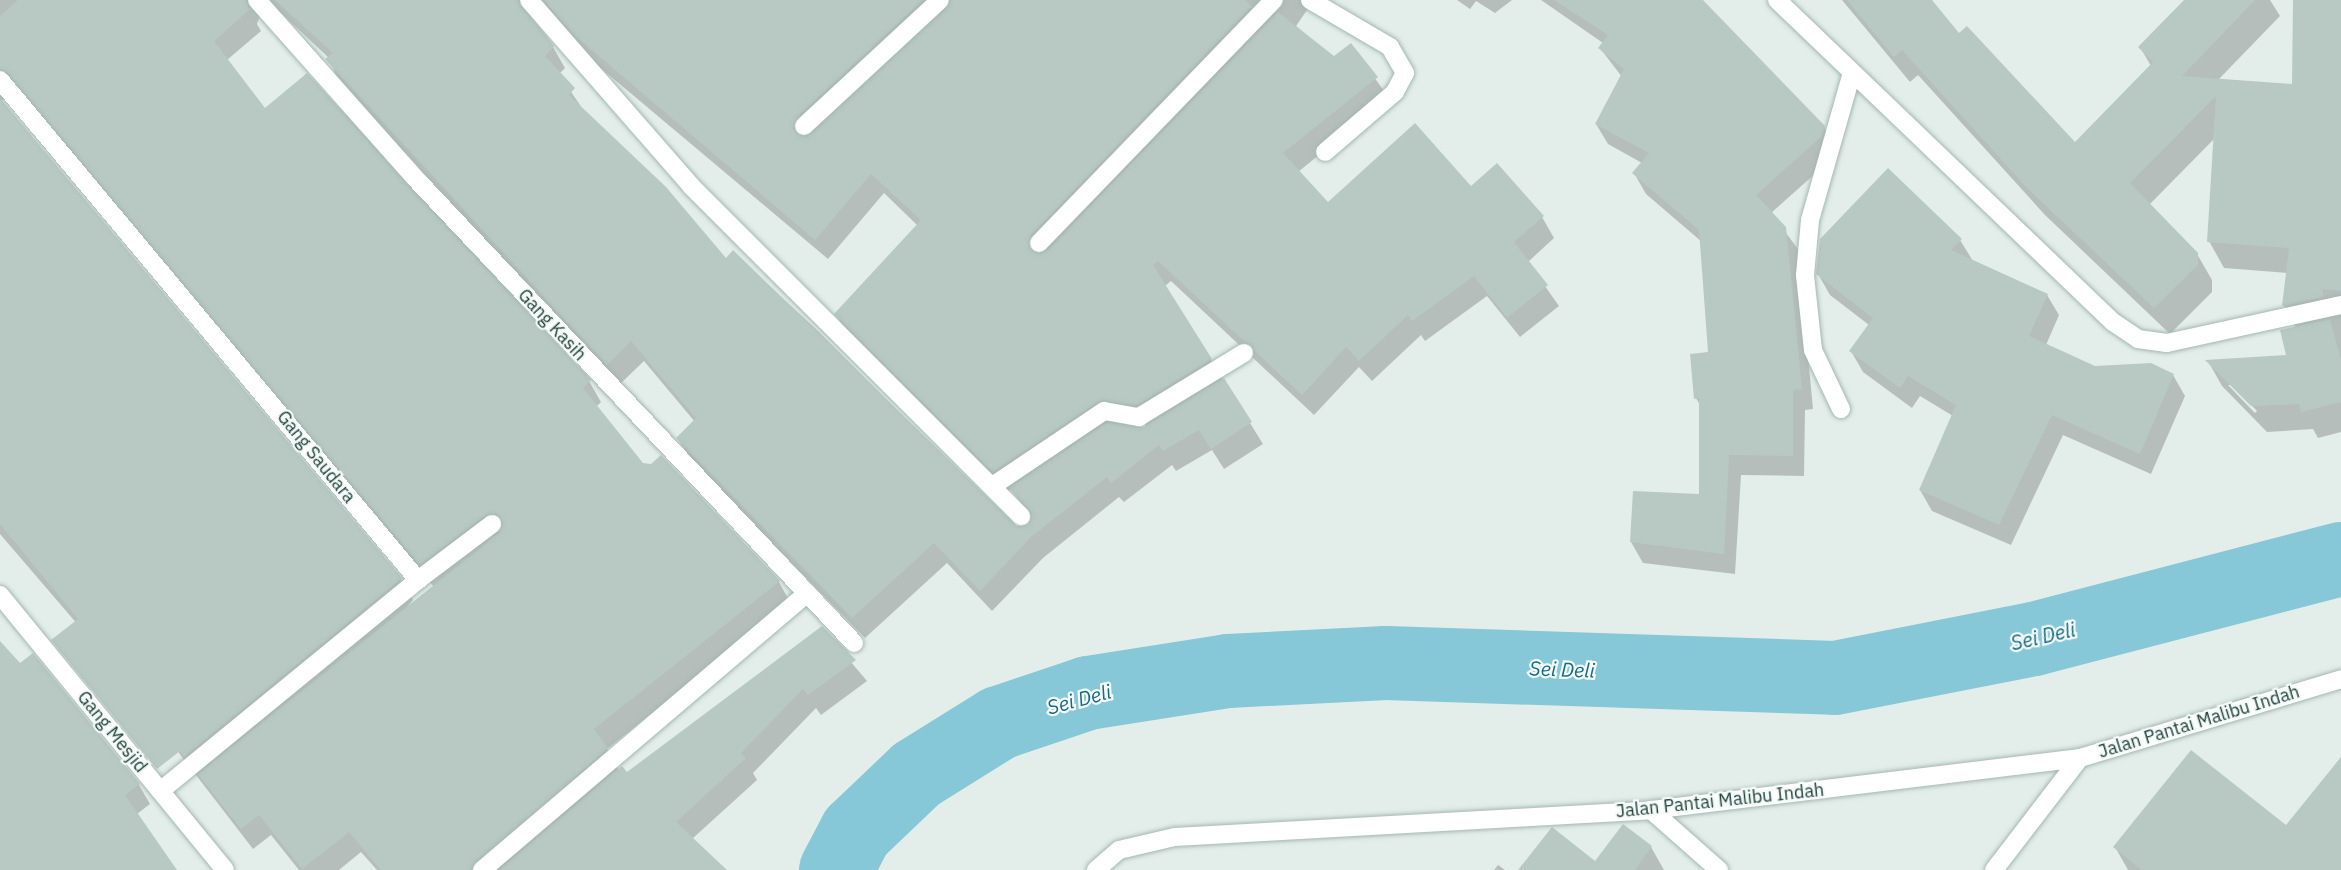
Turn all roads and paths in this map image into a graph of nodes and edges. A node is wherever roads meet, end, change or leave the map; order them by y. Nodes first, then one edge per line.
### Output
1 (257, 0) edge
2 (529, 0) edge
3 (940, 0) edge
4 (1274, 0) edge
5 (1310, 0) edge
6 (1777, 0) edge
7 (1851, 76) junction
8 (0, 80) edge
9 (804, 126) dead end
10 (1325, 152) dead end
11 (1039, 243) dead end
12 (2341, 305) edge
13 (1244, 353) dead end
14 (1841, 410) dead end
15 (994, 485) junction
16 (1021, 516) dead end
17 (492, 524) dead end
18 (418, 580) junction
19 (807, 593) junction
20 (0, 595) edge
21 (854, 642) dead end
22 (2341, 679) edge
23 (2080, 758) junction
24 (160, 791) junction
25 (1651, 810) junction
26 (225, 870) edge
27 (482, 870) edge
28 (1096, 870) edge
29 (1719, 870) edge
30 (1994, 870) edge

1 - 19 street, Gang Kasih
2 - 15 street
3 - 9 street
4 - 11 street
5 - 10 street
6 - 7 street
7 - 12 street
7 - 14 street
8 - 18 street, Gang Saudara
13 - 15 street
15 - 16 street
17 - 18 street
18 - 24 street
19 - 21 street, Gang Kasih
19 - 27 street
20 - 24 street, Gang Mesjid
22 - 23 street, Jalan Pantai Malibu Indah
23 - 25 street, Jalan Pantai Malibu Indah
23 - 30 street
24 - 26 street, Gang Mesjid
25 - 28 street, Jalan Pantai Malibu Indah
25 - 29 street

